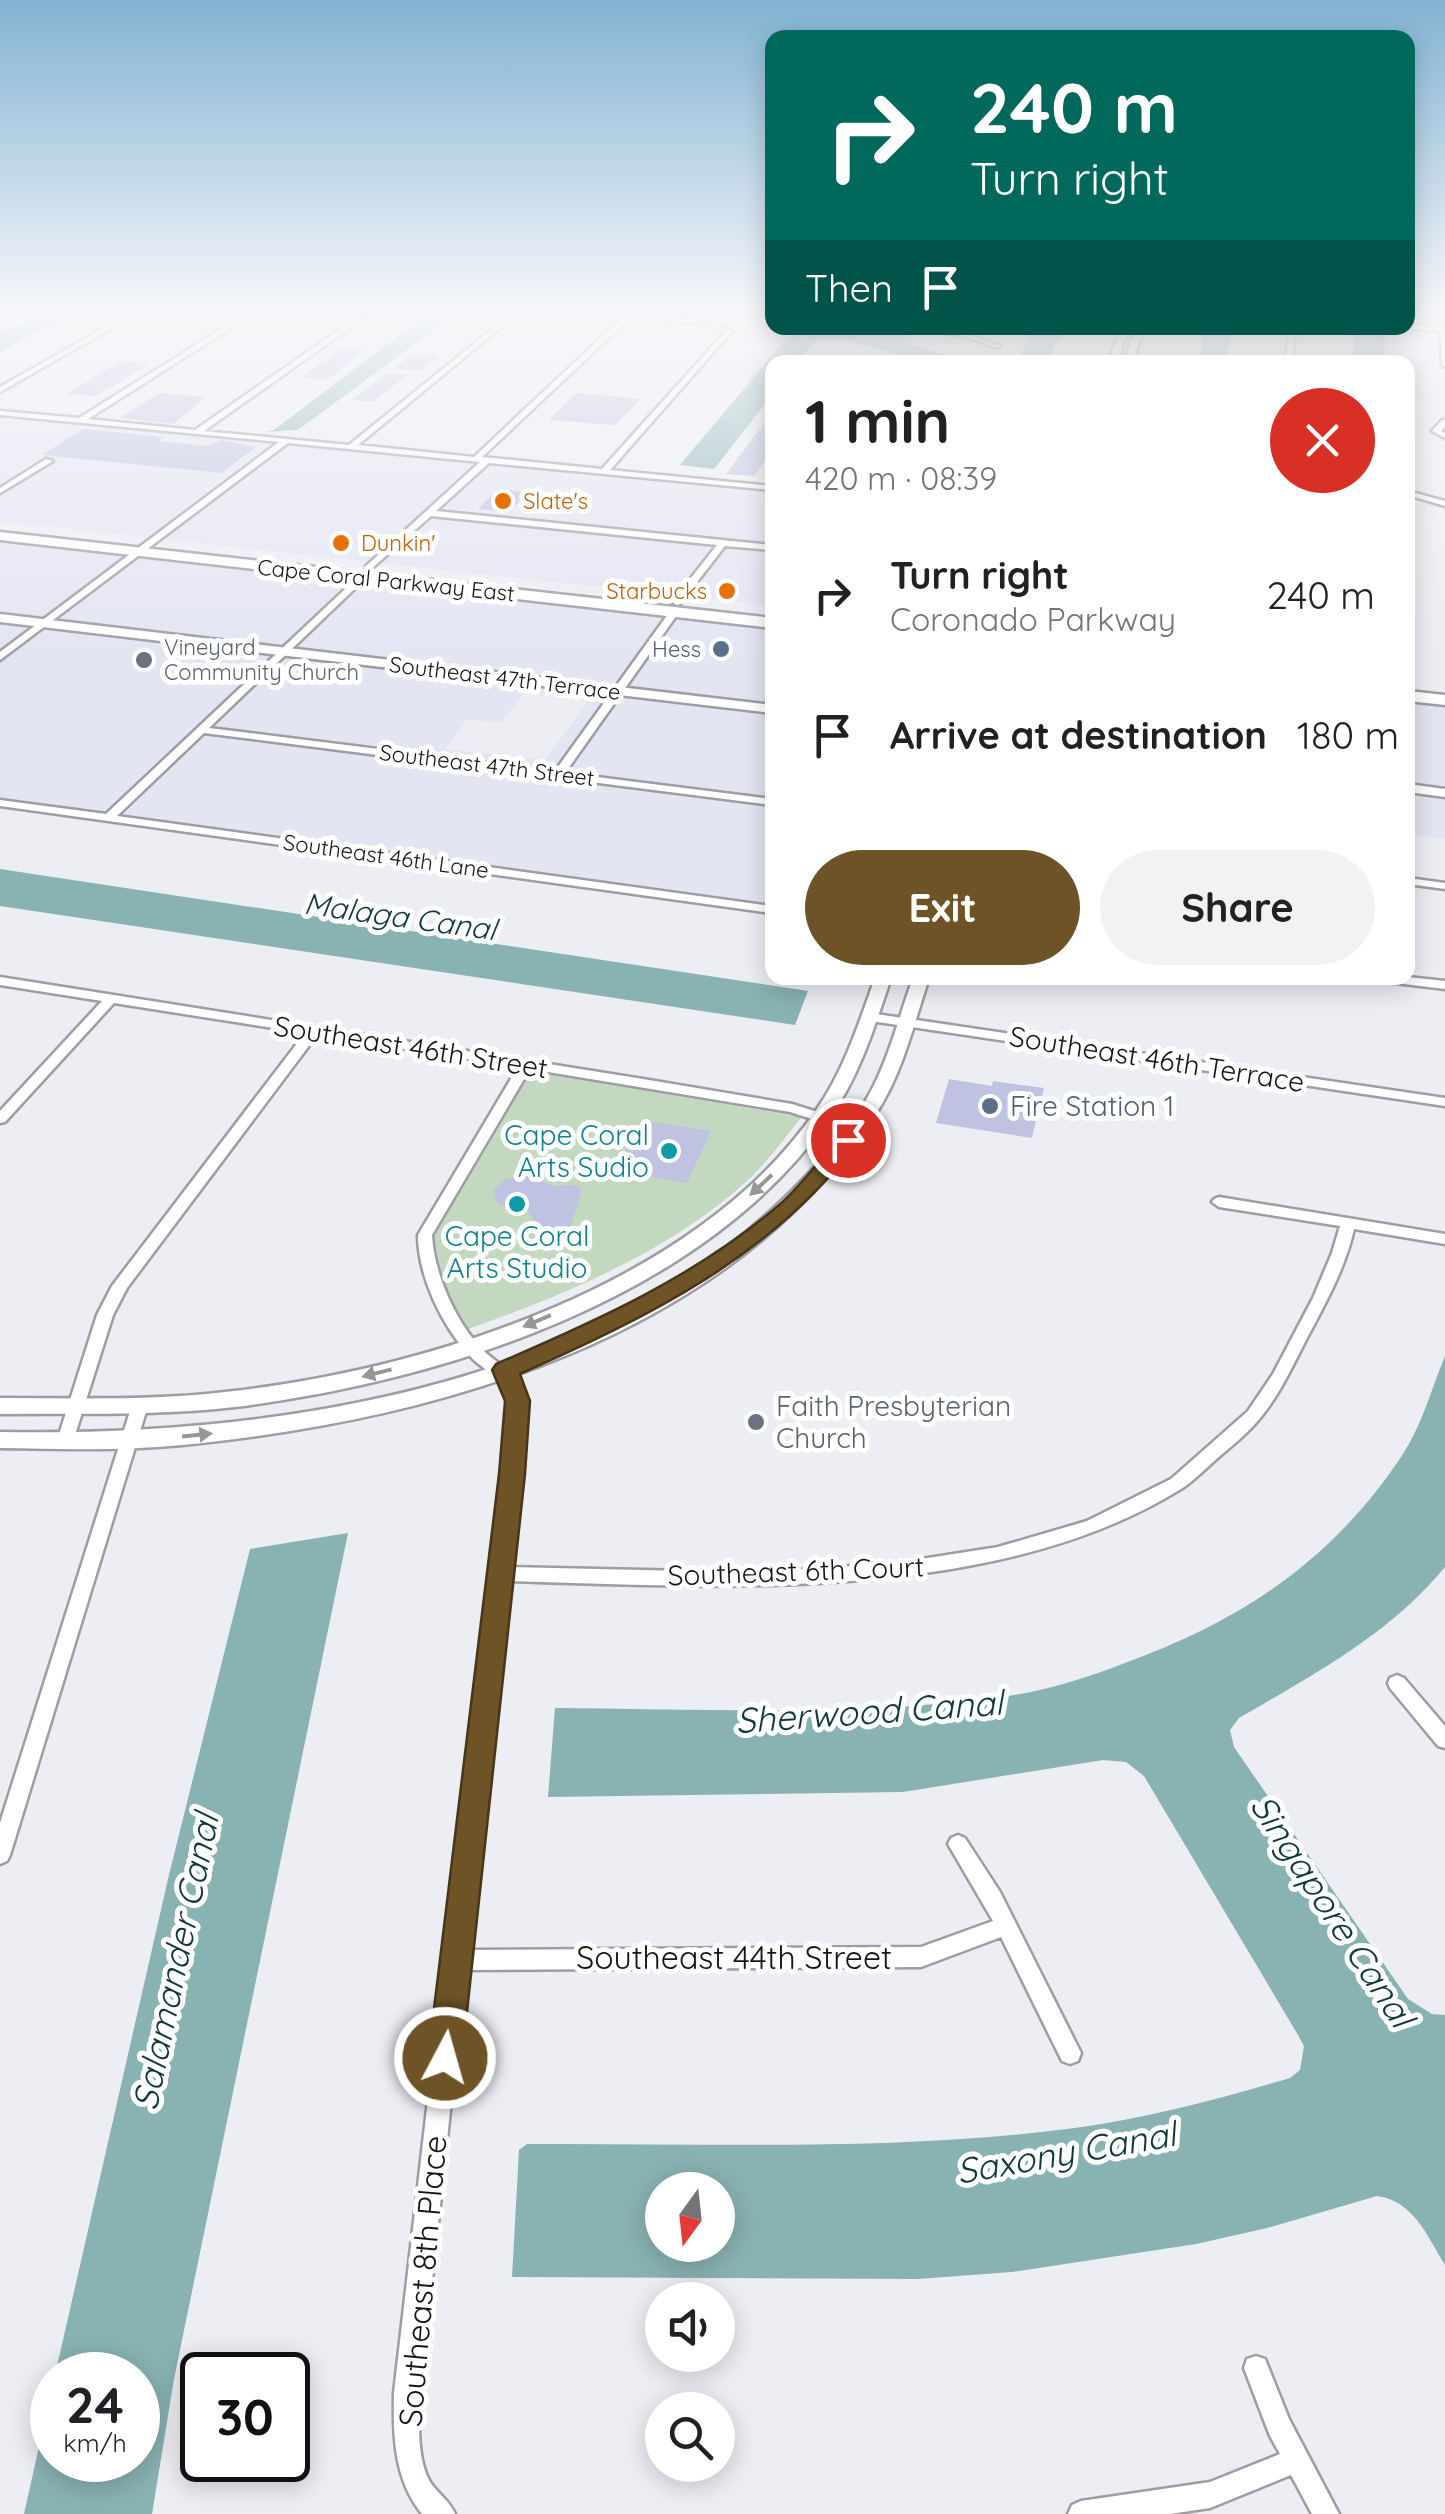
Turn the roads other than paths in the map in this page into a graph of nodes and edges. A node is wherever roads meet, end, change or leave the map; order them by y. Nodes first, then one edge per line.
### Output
1 (137, 426) edge
2 (205, 426) edge
3 (376, 426) edge
4 (515, 426) edge
5 (645, 426) edge
6 (197, 432) junction
7 (286, 441) junction
8 (350, 447) junction
9 (480, 460) junction
10 (49, 461) dead end
11 (604, 472) junction
12 (765, 487) edge
13 (0, 492) edge
14 (1415, 495) edge
15 (1445, 504) edge
16 (430, 513) junction
17 (0, 526) edge
18 (0, 536) edge
19 (723, 542) junction
20 (765, 547) edge
21 (145, 548) junction
22 (365, 573) junction
23 (676, 607) junction
24 (765, 617) edge
25 (0, 618) edge
26 (45, 624) junction
27 (284, 652) junction
28 (0, 658) edge
29 (1415, 685) edge
30 (1445, 688) edge
31 (618, 691) junction
32 (1415, 697) edge
33 (1445, 700) edge
34 (765, 708) edge
35 (202, 730) junction
36 (559, 773) junction
37 (1415, 789) edge
38 (1445, 793) edge
39 (765, 801) edge
40 (0, 803) edge
41 (108, 818) junction
42 (1415, 882) edge
43 (1445, 886) edge
44 (765, 909) edge
45 (0, 982) edge
46 (1415, 982) edge
47 (880, 985) edge
48 (919, 985) edge
49 (1445, 986) edge
50 (112, 999) junction
51 (869, 1017) junction
52 (906, 1022) junction
53 (313, 1031) junction
54 (526, 1064) junction
55 (1445, 1102) edge
56 (822, 1118) junction
57 (0, 1120) edge
58 (1219, 1202) dead end
59 (1348, 1222) junction
60 (1445, 1238) edge
61 (471, 1346) junction
62 (504, 1370) junction
63 (140, 1405) junction
64 (0, 1406) edge
65 (76, 1406) junction
66 (0, 1440) edge
67 (130, 1440) junction
68 (65, 1441) junction
69 (500, 1574) junction
70 (1397, 1683) dead end
71 (1445, 1740) edge
72 (958, 1844) dead end
73 (0, 1855) edge
74 (1006, 1926) junction
75 (456, 1960) junction
76 (1070, 2053) dead end
77 (1256, 2368) dead end
78 (1297, 2460) junction
79 (442, 2514) edge
80 (1080, 2514) edge
81 (1326, 2514) edge

1 - 6 street
2 - 6 street
3 - 8 street
4 - 9 street
5 - 11 street
6 - 7 street
7 - 8 street
7 - 21 street
8 - 9 street
9 - 11 street
9 - 16 street
10 - 13 street
11 - 12 street
14 - 15 street
16 - 19 street
16 - 22 street
17 - 21 main road, Cape Coral Parkway East
18 - 21 main road, Cape Coral Parkway East
19 - 20 street
19 - 23 street
21 - 22 main road, Cape Coral Parkway East
21 - 22 main road, Cape Coral Parkway East
21 - 26 street
22 - 23 main road, Cape Coral Parkway East
22 - 23 main road, Cape Coral Parkway East
22 - 27 street
23 - 24 main road, Cape Coral Parkway East
23 - 31 street
25 - 26 street, Southeast 47th Terrace
26 - 27 street, Southeast 47th Terrace
26 - 28 street
27 - 31 street, Southeast 47th Terrace
27 - 35 street
29 - 30 main road
31 - 34 street, Southeast 47th Terrace
31 - 36 street
32 - 33 main road
35 - 36 street, Southeast 47th Street
35 - 41 street
36 - 39 street, Southeast 47th Street
37 - 38 street
40 - 41 street, Southeast 46th Lane
41 - 44 street, Southeast 46th Lane
42 - 43 street
45 - 50 street, Southeast 46th Street
46 - 49 street
47 - 51 street
48 - 52 street
50 - 53 street, Southeast 46th Street
50 - 57 street
51 - 52 street, Southeast 46th Terrace
51 - 56 street
52 - 55 street, Southeast 46th Terrace
52 - 62 street
53 - 54 street, Southeast 46th Street
53 - 65 street
54 - 56 street, Southeast 46th Street
54 - 61 street
56 -> 61 street
58 - 59 street
59 - 60 street
59 - 69 street, Southeast 6th Court
61 - 62 street
61 -> 63 street
67 -> 62 street
62 - 69 street, Southeast 8th Place
63 - 65 street
63 - 67 street
64 - 65 street
65 - 68 street
66 - 68 street
67 - 68 street
67 - 73 street
69 - 75 street, Southeast 8th Place
70 - 71 street
72 - 74 street
74 - 75 street, Southeast 44th Street
74 - 76 street
75 - 79 street, Southeast 8th Place
77 - 78 street
78 - 80 street
78 - 81 street

